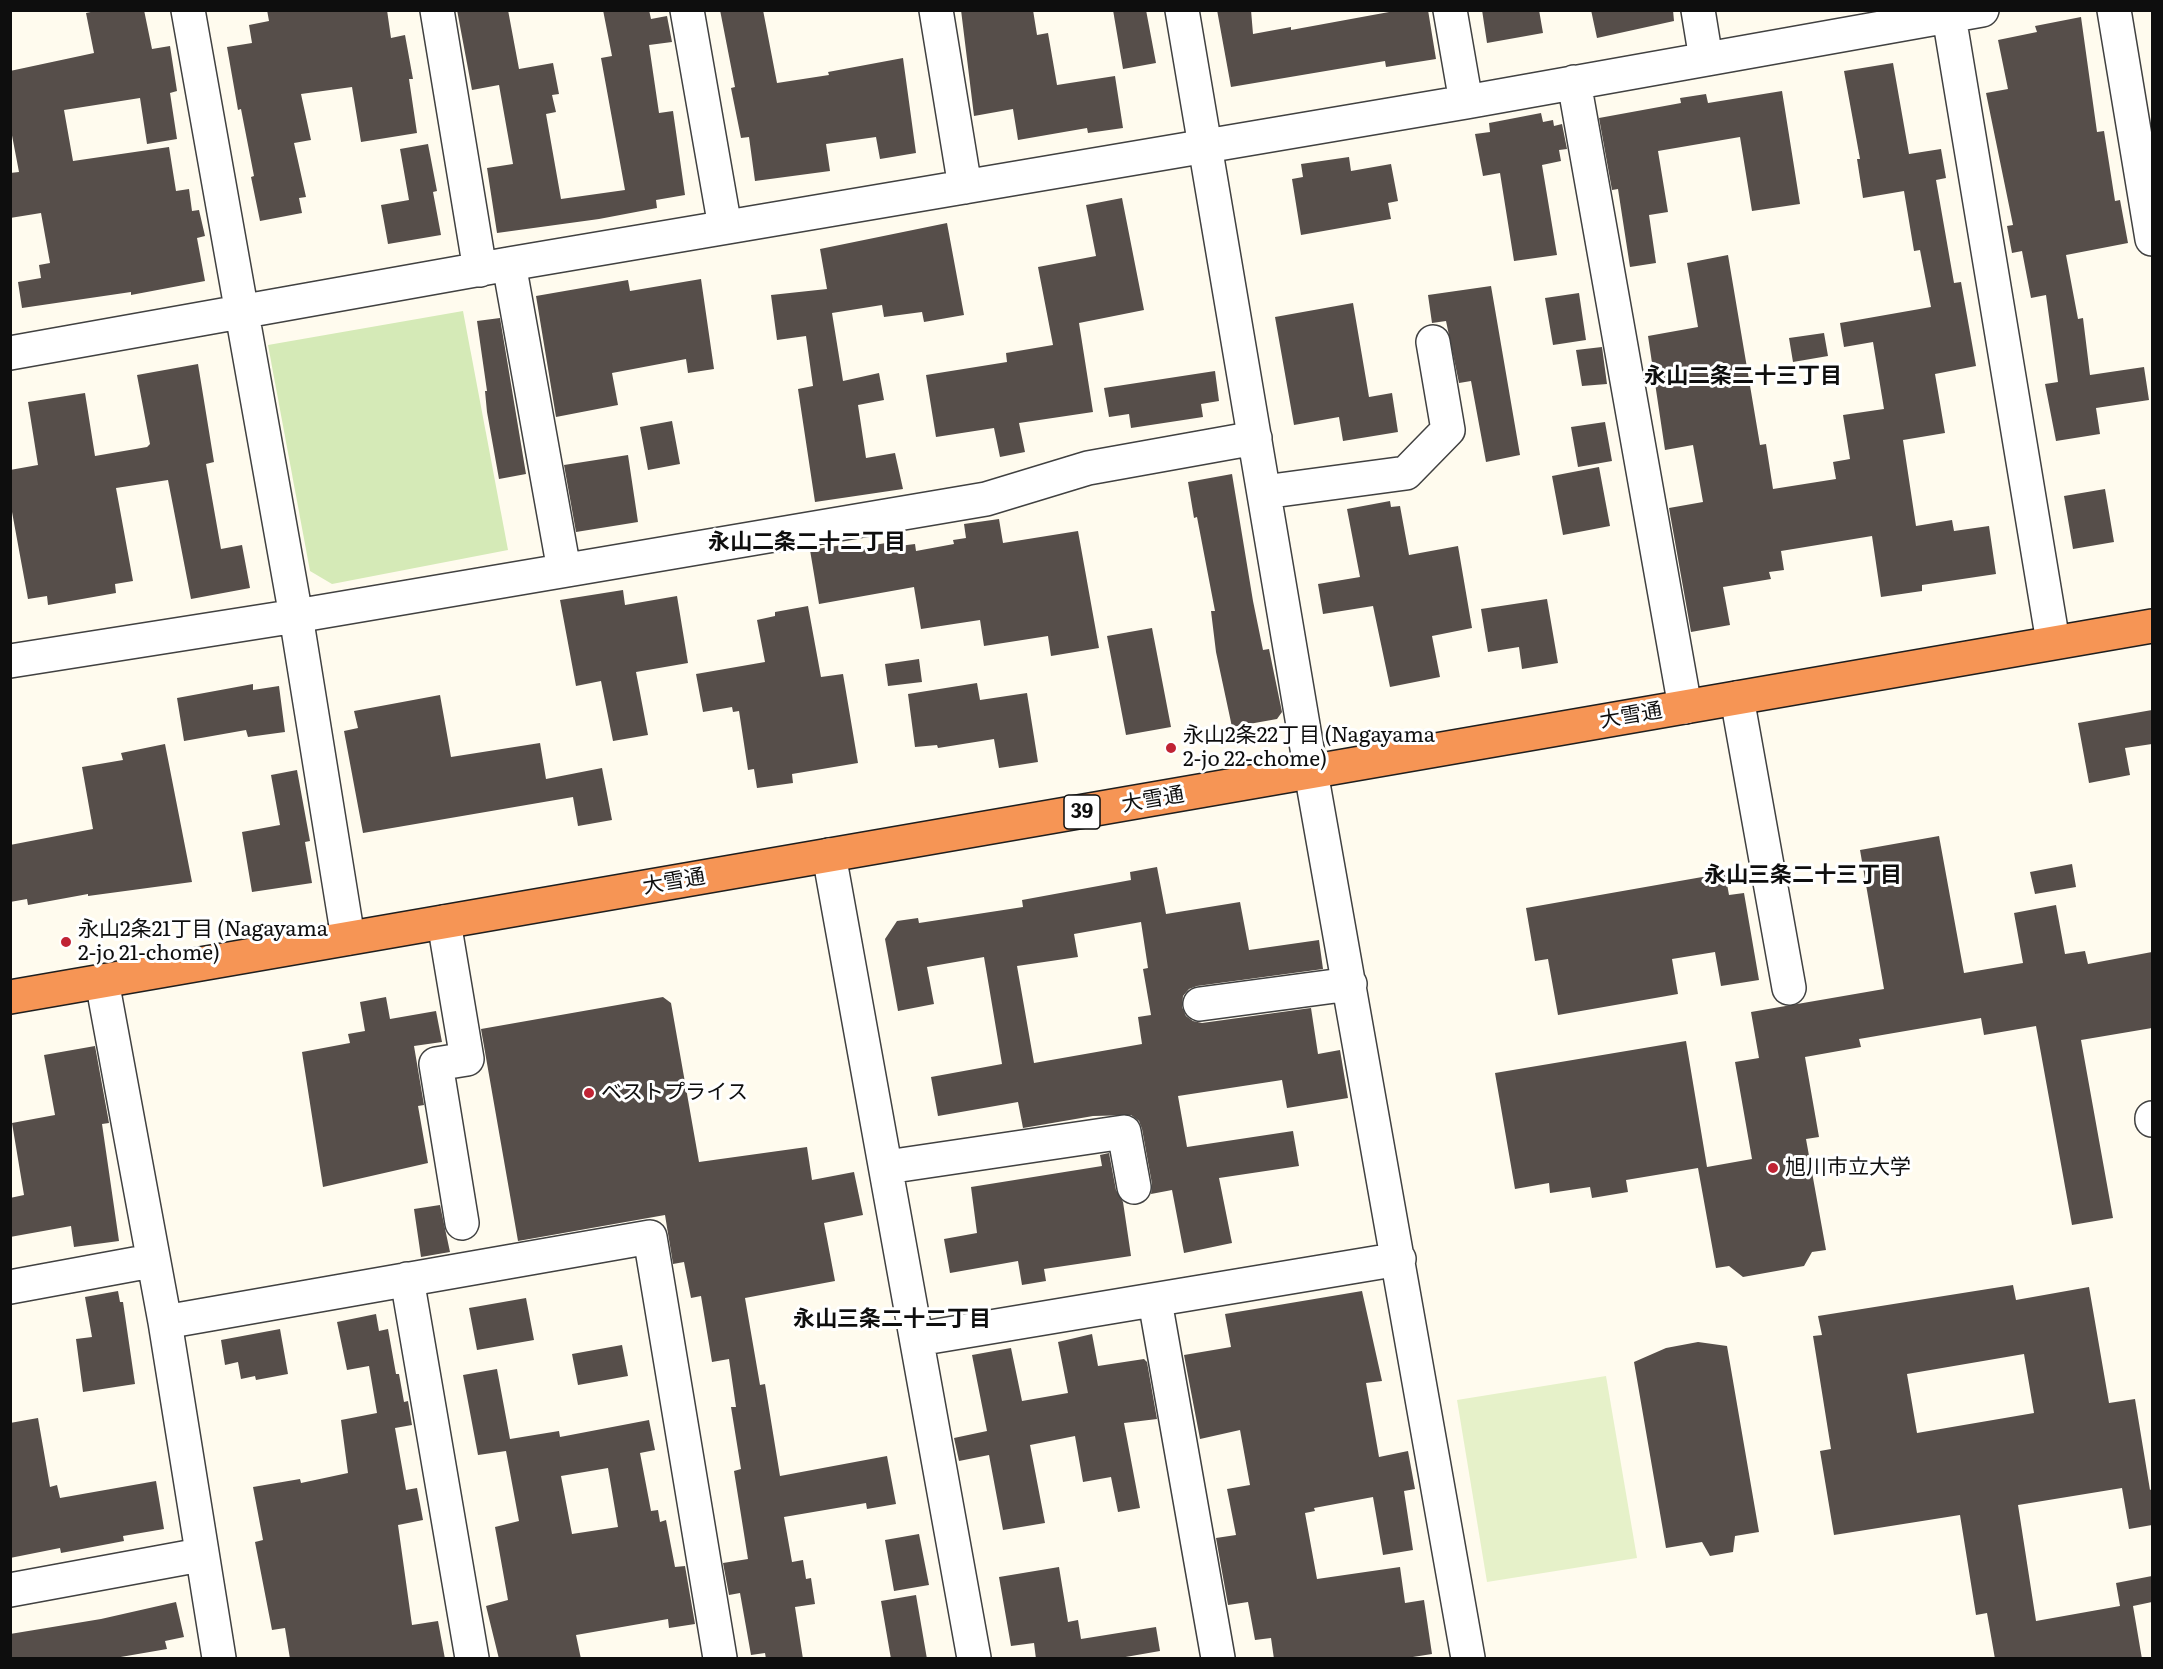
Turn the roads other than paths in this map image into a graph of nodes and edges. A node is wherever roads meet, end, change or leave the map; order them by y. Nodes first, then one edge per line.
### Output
1 (188, 10) edge
2 (437, 10) edge
3 (687, 10) edge
4 (936, 10) edge
5 (1182, 10) edge
6 (1450, 10) edge
7 (1698, 10) edge
8 (1982, 10) edge
9 (2114, 10) edge
10 (1949, 13) edge
11 (1706, 59) junction
12 (1574, 82) junction
13 (1466, 102) junction
14 (1204, 146) junction
15 (965, 187) junction
16 (725, 227) junction
17 (2152, 239) edge
18 (495, 267) junction
19 (241, 313) junction
20 (1433, 342) dead end
21 (10, 353) edge
22 (1255, 438) junction
23 (1264, 492) junction
24 (564, 570) junction
25 (296, 616) junction
26 (2152, 626) edge
27 (2054, 642) junction
28 (10, 661) edge
29 (1737, 698) junction
30 (1684, 707) junction
31 (1311, 772) junction
32 (829, 855) junction
33 (444, 922) junction
34 (348, 938) junction
35 (102, 981) junction
36 (1350, 984) junction
37 (1790, 988) dead end
38 (10, 997) edge
39 (1200, 1004) dead end
40 (887, 1167) junction
41 (1134, 1187) dead end
42 (462, 1223) dead end
43 (1399, 1259) junction
44 (152, 1262) junction
45 (407, 1279) junction
46 (10, 1287) edge
47 (1155, 1301) junction
48 (165, 1322) junction
49 (918, 1339) junction
50 (201, 1555) junction
51 (10, 1590) edge
52 (219, 1659) edge
53 (472, 1659) edge
54 (720, 1659) edge
55 (974, 1659) edge
56 (1218, 1659) edge
57 (1467, 1659) edge

1 - 19 street
2 - 18 street
3 - 16 street
4 - 15 street
5 - 14 street
6 - 13 street
7 - 11 street
8 - 10 street
9 - 17 street
10 - 11 street
10 - 27 street
11 - 12 street
12 - 13 street
12 - 30 street
13 - 14 street
14 - 15 street
14 - 22 street
15 - 16 street
16 - 18 street
18 - 19 street
18 - 24 street
19 - 21 street
19 - 25 street
20 - 23 street
22 - 23 street
22 - 24 street
23 - 31 street
24 - 25 street
25 - 28 street
25 - 34 street
26 - 27 highway, 大雪通 / 39
27 - 29 highway, 大雪通 / 39
29 - 30 highway, 大雪通 / 39
29 - 37 street
30 - 31 highway, 大雪通 / 39
31 - 32 highway, 大雪通 / 39
31 - 36 street
32 - 33 highway, 大雪通 / 39
32 - 40 street
33 - 34 highway, 大雪通 / 39
33 - 42 street
34 - 35 highway, 大雪通 / 39
35 - 38 highway, 大雪通 / 39
35 - 44 street
36 - 39 street
36 - 43 street
40 - 41 street
40 - 49 street
43 - 47 street
43 - 57 street
44 - 46 street
44 - 48 street
45 - 48 street
45 - 53 street
45 - 54 street
47 - 49 street
47 - 56 street
48 - 50 street
49 - 55 street
50 - 51 street
50 - 52 street

